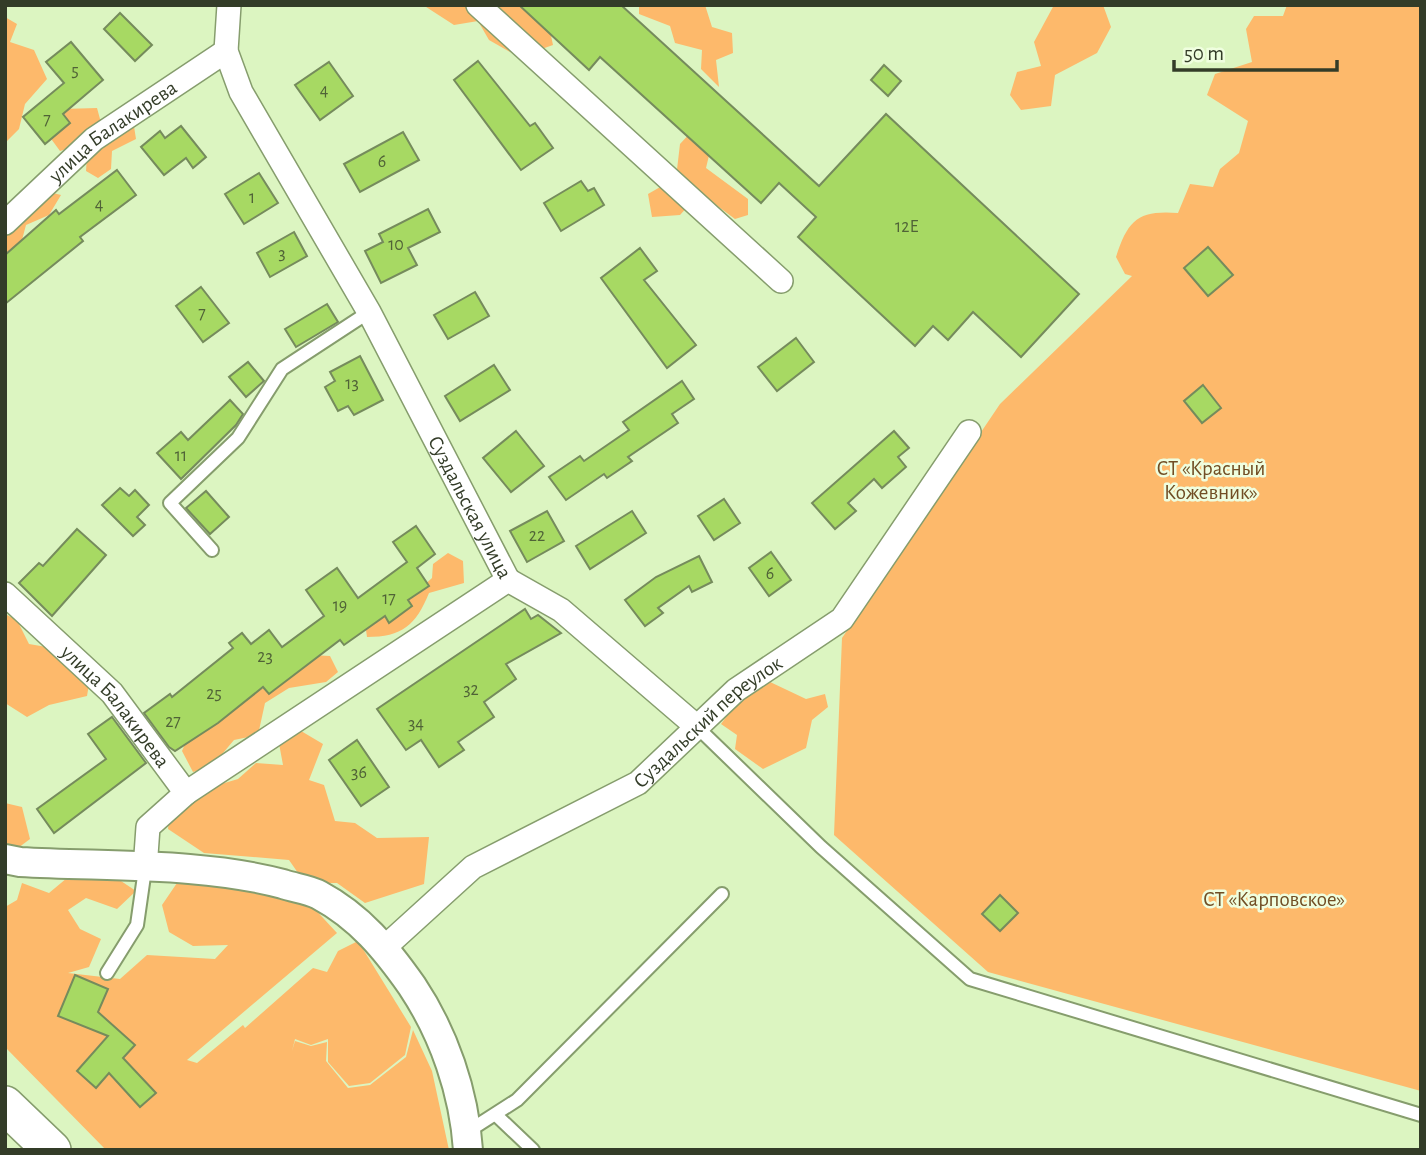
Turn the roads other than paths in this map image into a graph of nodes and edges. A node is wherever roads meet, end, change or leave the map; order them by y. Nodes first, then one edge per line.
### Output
1 (229, 5) edge
2 (478, 5) edge
3 (226, 51) junction
4 (5, 223) edge
5 (781, 281) dead end
6 (369, 312) junction
7 (969, 432) dead end
8 (212, 550) dead end
9 (508, 580) junction
10 (5, 594) edge
11 (696, 726) junction
12 (186, 793) junction
13 (5, 859) edge
14 (145, 869) junction
15 (722, 894) dead end
16 (385, 947) junction
17 (107, 973) dead end
18 (5, 1105) edge
19 (496, 1115) junction
20 (1421, 1115) edge
21 (467, 1141) edge
22 (52, 1150) edge
23 (533, 1150) edge

1 - 3 street, Суздальская улица
2 - 5 street
3 - 4 street, улица Балакирева
3 - 6 street, Суздальская улица
6 - 8 lane
6 - 9 street, Суздальская улица
7 - 11 street, Суздальский переулок
9 - 11 street
9 - 12 street, Суздальская улица
10 - 12 street, улица Балакирева
11 - 16 street, Суздальский переулок
11 - 20 lane
12 - 14 street, Суздальская улица
13 - 14 street
14 - 16 street
14 - 17 lane
15 - 19 lane
16 - 21 street
18 - 22 main road
19 - 21 lane
19 - 23 lane

